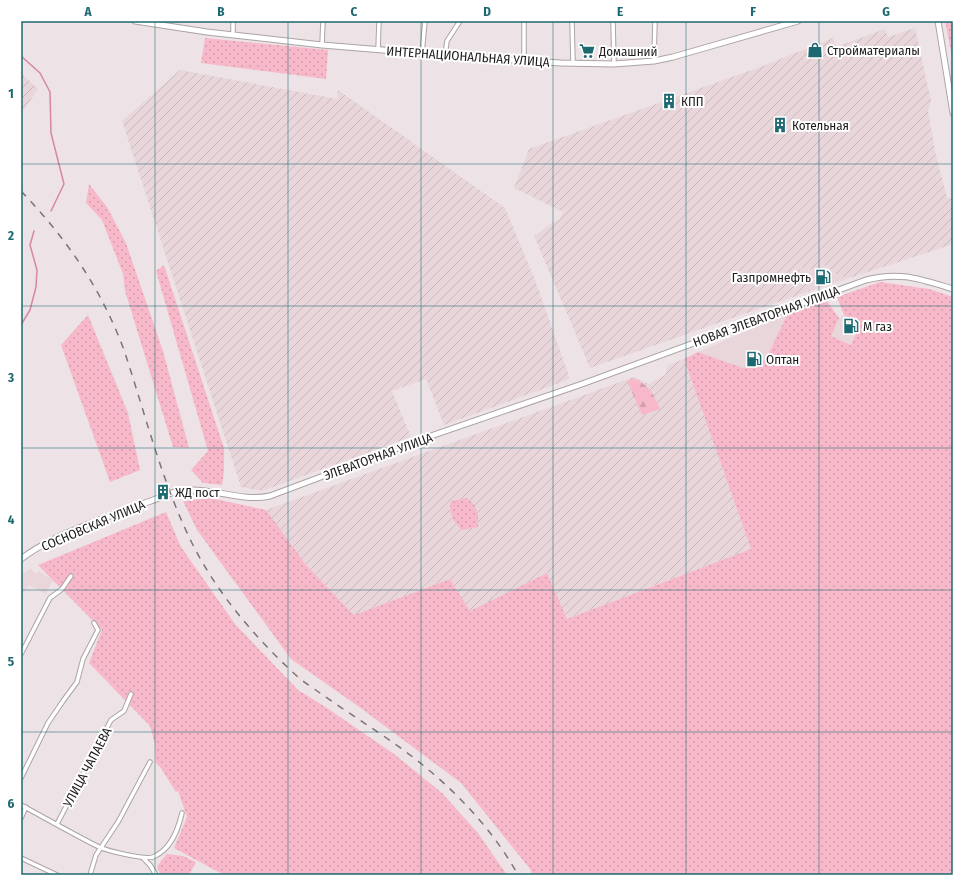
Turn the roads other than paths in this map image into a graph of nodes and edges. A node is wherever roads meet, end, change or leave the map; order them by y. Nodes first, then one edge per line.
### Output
1 (135, 21) edge
2 (233, 21) edge
3 (323, 21) edge
4 (379, 21) edge
5 (425, 21) edge
6 (460, 21) edge
7 (524, 21) edge
8 (572, 21) edge
9 (613, 21) edge
10 (655, 21) edge
11 (798, 21) edge
12 (938, 21) edge
13 (145, 22) edge
14 (233, 35) junction
15 (322, 45) junction
16 (378, 50) junction
17 (422, 53) junction
18 (446, 55) junction
19 (524, 60) junction
20 (654, 61) junction
21 (573, 63) junction
22 (614, 64) junction
23 (953, 112) edge
24 (953, 289) edge
25 (582, 384) joint
26 (169, 494) joint
27 (21, 559) edge
28 (71, 576) dead end
29 (94, 623) dead end
30 (21, 654) edge
31 (131, 694) dead end
32 (150, 762) dead end
33 (21, 778) edge
34 (21, 805) edge
35 (26, 807) junction
36 (182, 812) dead end
37 (21, 818) edge
38 (57, 824) junction
39 (101, 848) junction
40 (21, 858) edge
41 (143, 858) junction
42 (56, 875) edge
43 (90, 875) edge
44 (156, 875) edge

1 - 13 main road, ИНТЕРНАЦИОНАЛЬНАЯ УЛИЦА
2 - 14 street
3 - 15 street
4 - 16 street
5 - 17 street
6 - 18 street
7 - 19 street
8 - 21 street
9 - 22 street
10 - 20 street
11 - 20 main road, ИНТЕРНАЦИОНАЛЬНАЯ УЛИЦА
12 - 23 main road
13 - 14 main road, ИНТЕРНАЦИОНАЛЬНАЯ УЛИЦА
14 - 15 main road, ИНТЕРНАЦИОНАЛЬНАЯ УЛИЦА
15 - 16 main road, ИНТЕРНАЦИОНАЛЬНАЯ УЛИЦА
16 - 17 main road, ИНТЕРНАЦИОНАЛЬНАЯ УЛИЦА
17 - 18 main road, ИНТЕРНАЦИОНАЛЬНАЯ УЛИЦА
18 - 19 main road, ИНТЕРНАЦИОНАЛЬНАЯ УЛИЦА
19 - 21 main road, ИНТЕРНАЦИОНАЛЬНАЯ УЛИЦА
20 - 22 main road, ИНТЕРНАЦИОНАЛЬНАЯ УЛИЦА
21 - 22 main road, ИНТЕРНАЦИОНАЛЬНАЯ УЛИЦА
24 - 25 main road, НОВАЯ ЭЛЕВАТОРНАЯ УЛИЦА
25 - 26 main road, ЭЛЕВАТОРНАЯ УЛИЦА
26 - 27 main road, СОСНОВСКАЯ УЛИЦА
28 - 30 street
29 - 33 street
31 - 38 street, УЛИЦА ЧАПАЕВА
32 - 39 street
34 - 35 street
35 - 37 street
35 - 38 street
36 - 41 street
38 - 39 street
39 - 41 street
39 - 43 street
40 - 42 street
41 - 44 street

